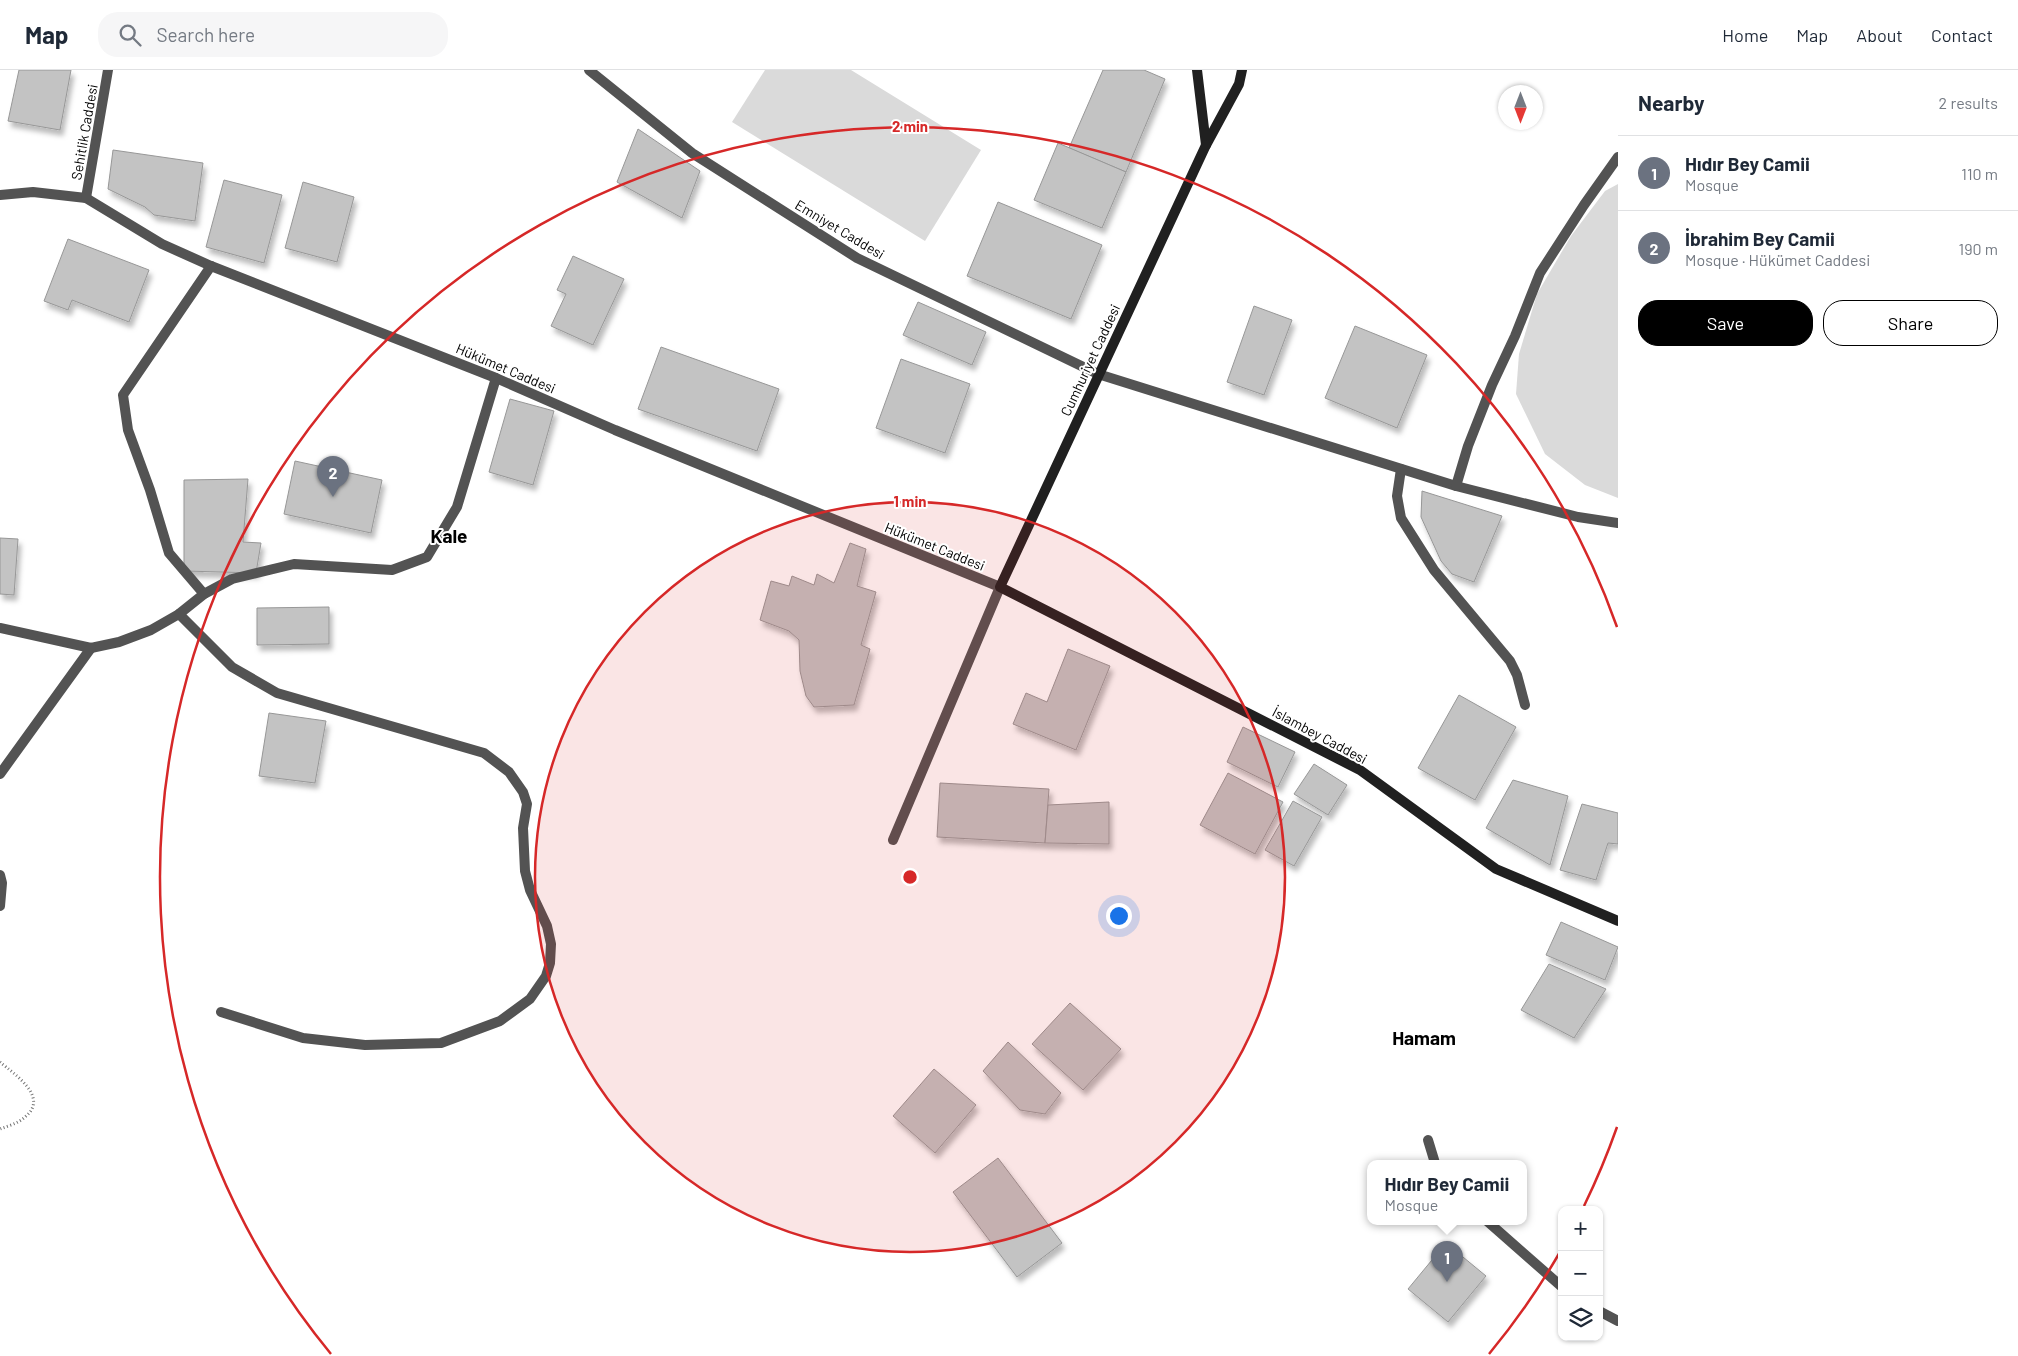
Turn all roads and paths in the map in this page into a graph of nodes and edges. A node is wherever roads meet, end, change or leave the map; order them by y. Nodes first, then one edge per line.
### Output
1 (108, 70) edge
2 (589, 70) edge
3 (1197, 70) edge
4 (1242, 70) edge
5 (1206, 145) junction
6 (1618, 157) edge
7 (0, 195) edge
8 (86, 198) junction
9 (210, 266) junction
10 (1098, 374) junction
11 (496, 378) junction
12 (1402, 469) junction
13 (1456, 486) junction
14 (1618, 523) edge
15 (1000, 587) junction
16 (204, 594) junction
17 (179, 614) junction
18 (0, 628) edge
19 (91, 648) junction
20 (1525, 705) dead end
21 (0, 774) edge
22 (893, 840) dead end
23 (0, 875) edge
24 (0, 906) edge
25 (1618, 921) edge
26 (221, 1012) dead end
27 (0, 1062) edge
28 (0, 1129) edge
29 (1428, 1140) dead end
30 (1433, 1160) edge
31 (1492, 1225) edge
32 (1558, 1283) edge
33 (1603, 1313) edge
34 (1618, 1321) edge

1 - 8 street, Sehitlik Caddesi
2 - 10 street, Emniyet Caddesi
3 - 5 street
4 - 5 street, Cumhuriyet Caddesi
5 - 10 street, Cumhuriyet Caddesi
6 - 13 street
7 - 8 street, Hükümet Caddesi
8 - 9 street, Hükümet Caddesi
9 - 11 street, Hükümet Caddesi
9 - 16 street
10 - 12 street, Emniyet Caddesi
10 - 15 street, Cumhuriyet Caddesi
11 - 15 street, Hükümet Caddesi
11 - 16 street
12 - 13 street, Emniyet Caddesi
12 - 20 street
13 - 14 street, Emniyet Caddesi
15 - 22 street
15 - 25 street, İslambey Caddesi
16 - 17 street
17 - 19 street
17 - 26 street
18 - 19 street
19 - 21 street
23 - 24 street
27 - 28 path
29 - 30 street
31 - 32 street
33 - 34 street

